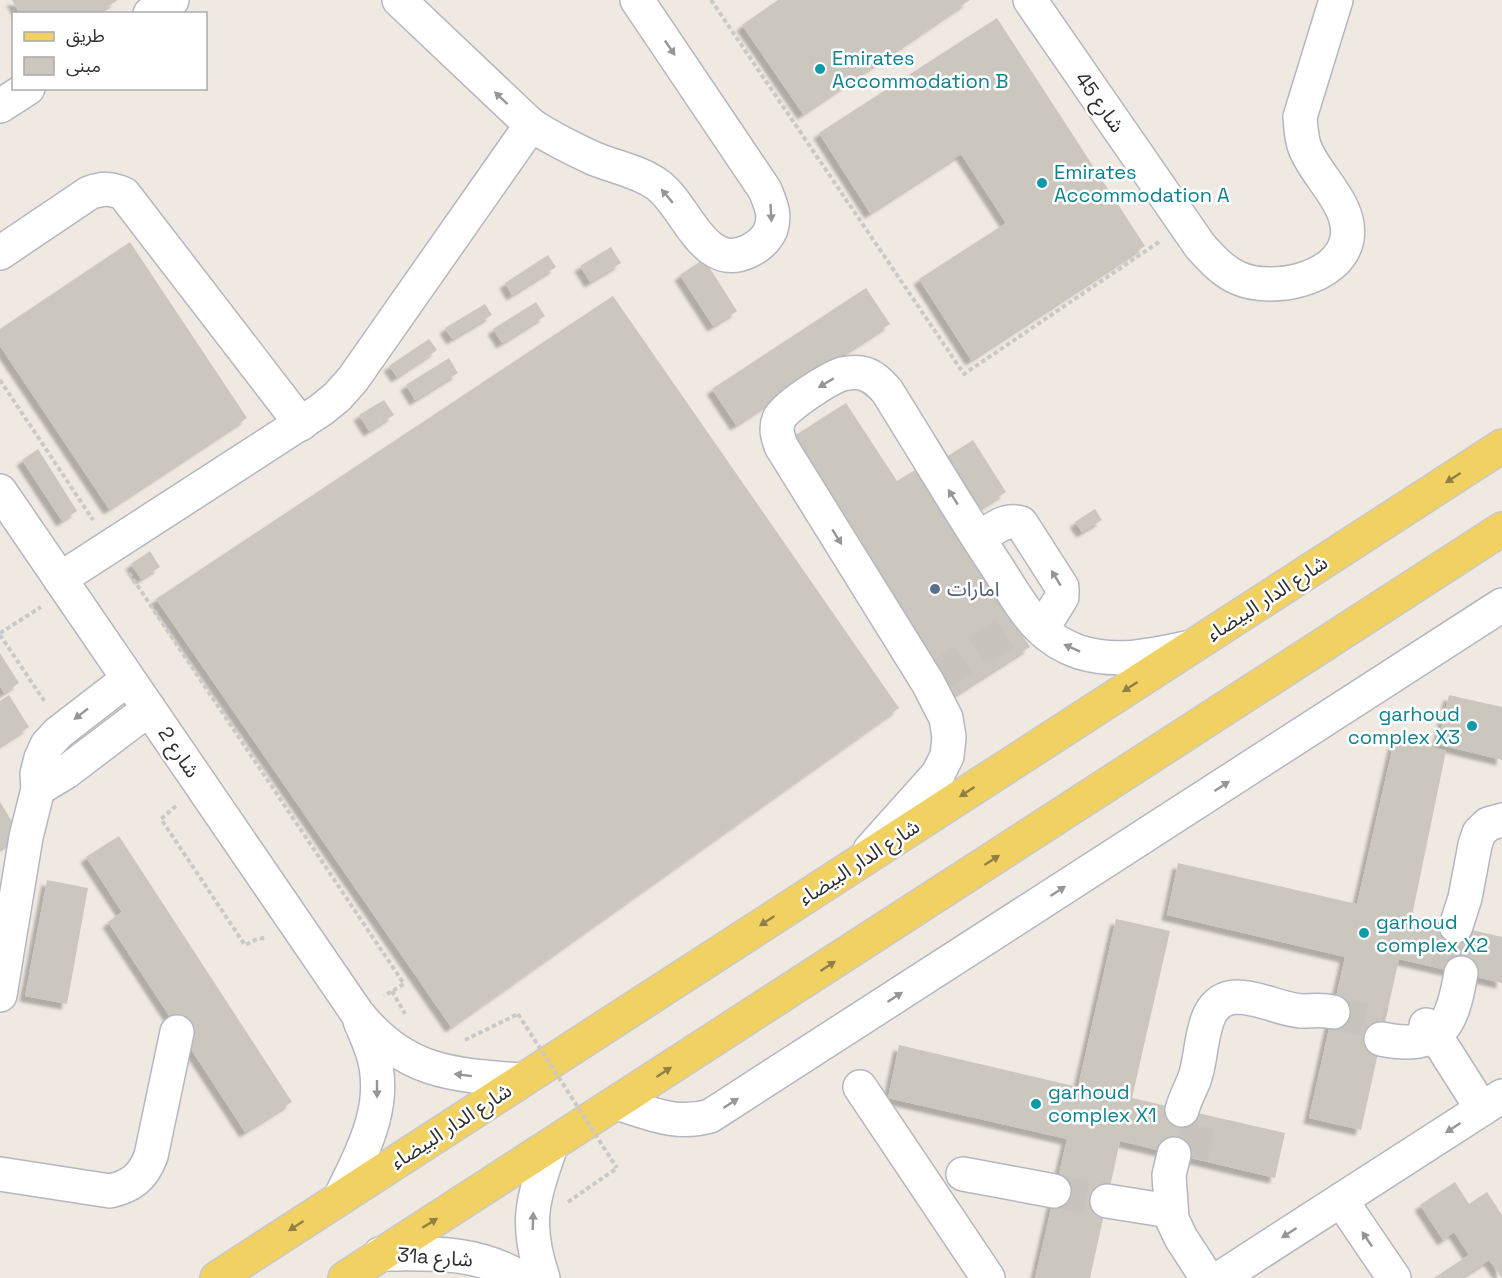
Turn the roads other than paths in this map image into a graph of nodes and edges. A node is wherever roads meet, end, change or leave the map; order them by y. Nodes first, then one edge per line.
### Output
1 (172, 0) edge
2 (399, 0) edge
3 (637, 0) edge
4 (1030, 0) edge
5 (1336, 0) edge
6 (153, 12) edge
7 (25, 90) edge
8 (0, 106) edge
9 (531, 125) junction
10 (0, 253) edge
11 (301, 424) junction
12 (1502, 446) edge
13 (0, 491) edge
14 (1502, 529) edge
15 (979, 538) junction
16 (63, 585) junction
17 (1502, 605) edge
18 (1030, 624) junction
19 (1191, 647) junction
20 (128, 679) junction
21 (149, 709) junction
22 (38, 789) junction
23 (1502, 820) edge
24 (861, 860) junction
25 (1463, 918) tunnel mouth
26 (1454, 972) tunnel mouth
27 (0, 995) edge
28 (357, 1013) junction
29 (1331, 1019) tunnel mouth
30 (1431, 1030) junction
31 (177, 1032) dead end
32 (1383, 1032) tunnel mouth
33 (521, 1080) junction
34 (860, 1087) dead end
35 (1492, 1102) edge
36 (616, 1103) junction
37 (1191, 1112) tunnel mouth
38 (551, 1146) junction
39 (1183, 1156) tunnel mouth
40 (0, 1174) edge
41 (963, 1174) dead end
42 (1054, 1191) tunnel mouth
43 (340, 1198) junction
44 (1341, 1200) junction
45 (1107, 1201) tunnel mouth
46 (1172, 1211) junction
47 (380, 1254) junction
48 (217, 1278) edge
49 (345, 1278) edge
50 (521, 1278) edge
51 (543, 1278) edge
52 (988, 1278) edge
53 (1207, 1278) edge
54 (1220, 1278) edge
55 (1394, 1278) edge

1 - 6 street
9 -> 2 street
3 -> 9 street
4 - 5 street, شارع 45
7 - 8 street
9 - 11 street
10 - 11 street
11 - 16 street
12 -> 19 main road, شارع الدار البيضاء
13 - 16 street, شارع 2
36 -> 14 main road
15 - 18 street
18 -> 15 street
15 -> 24 street
16 - 20 street, شارع 2
36 -> 17 street
19 -> 18 street
19 -> 24 main road, شارع الدار البيضاء
20 - 21 street, شارع 2
20 -> 22 street
21 - 22 street
21 - 28 street, شارع 2
22 - 27 street
23 - 25 street
24 -> 33 main road, شارع الدار البيضاء
26 - 30 street
33 -> 28 street, شارع 2
28 -> 43 street, شارع 2
29 - 37 street
30 - 32 street
30 - 35 street
31 - 40 street
33 - 43 main road, شارع الدار البيضاء
34 - 52 street
35 -> 44 street
36 - 38 main road
47 -> 38 main road
51 -> 38 street
39 - 46 street
41 - 42 street
43 -> 48 main road, شارع الدار البيضاء
44 -> 54 street
55 -> 44 street
45 - 46 street
46 - 53 street
47 - 49 main road
47 - 50 street, 31a شارع

